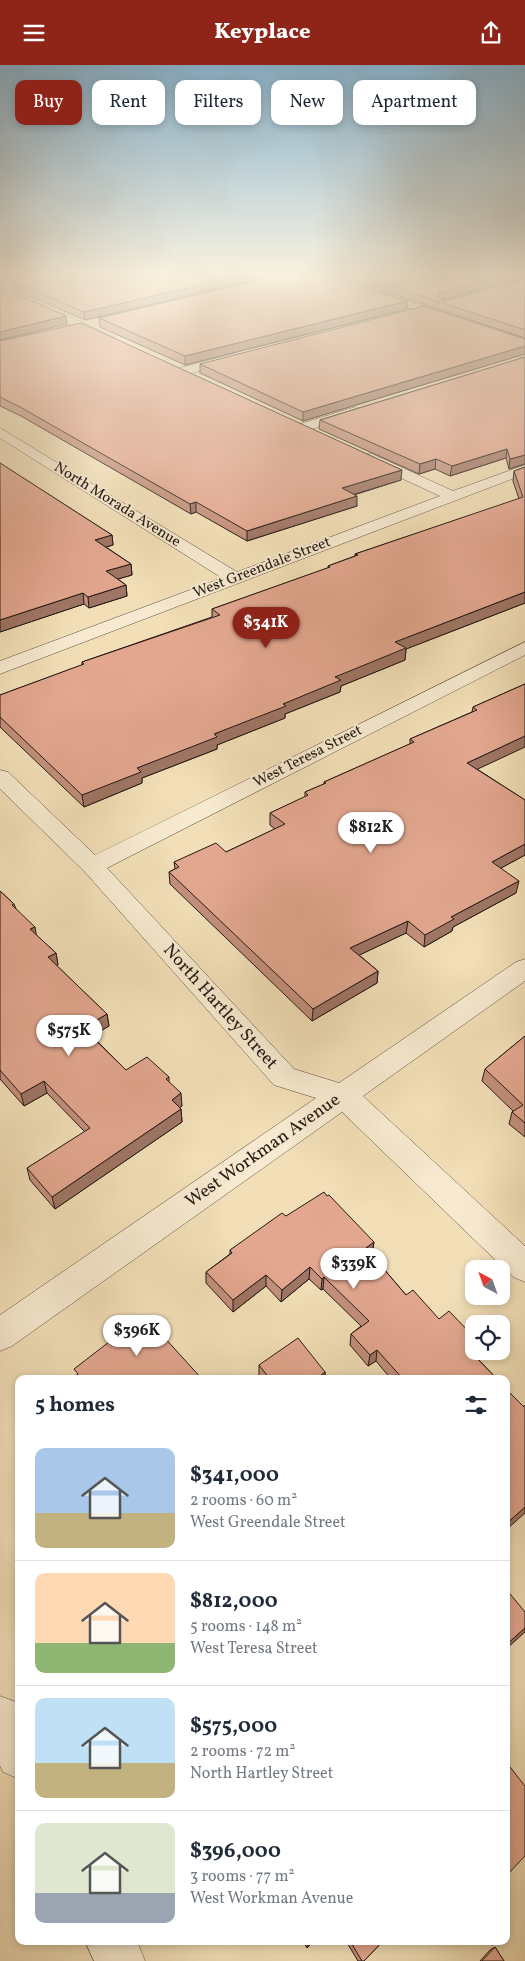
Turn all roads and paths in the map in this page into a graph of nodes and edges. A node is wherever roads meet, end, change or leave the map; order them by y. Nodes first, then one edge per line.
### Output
1 (206, 363) edge
2 (201, 379) edge
3 (367, 408) edge
4 (0, 432) edge
5 (320, 436) edge
6 (355, 452) edge
7 (525, 469) edge
8 (452, 496) junction
9 (234, 578) junction
10 (525, 648) edge
11 (0, 668) edge
12 (0, 777) edge
13 (92, 866) junction
14 (525, 968) edge
15 (343, 1095) junction
16 (525, 1267) edge
17 (0, 1335) edge
18 (0, 1718) edge
19 (15, 1748) edge
20 (112, 1945) edge
21 (120, 1961) edge

1 - 2 street
3 - 5 street
4 - 9 street, North Morada Avenue
6 - 8 street
7 - 8 street, West Greendale Street
8 - 9 street, West Greendale Street
9 - 11 street, West Greendale Street
10 - 13 street, West Teresa Street
12 - 13 street, North Hartley Street
13 - 15 street, North Hartley Street
14 - 15 street, West Workman Avenue
15 - 16 street, North Hartley Street
15 - 17 street, West Workman Avenue
18 - 19 street
20 - 21 street

